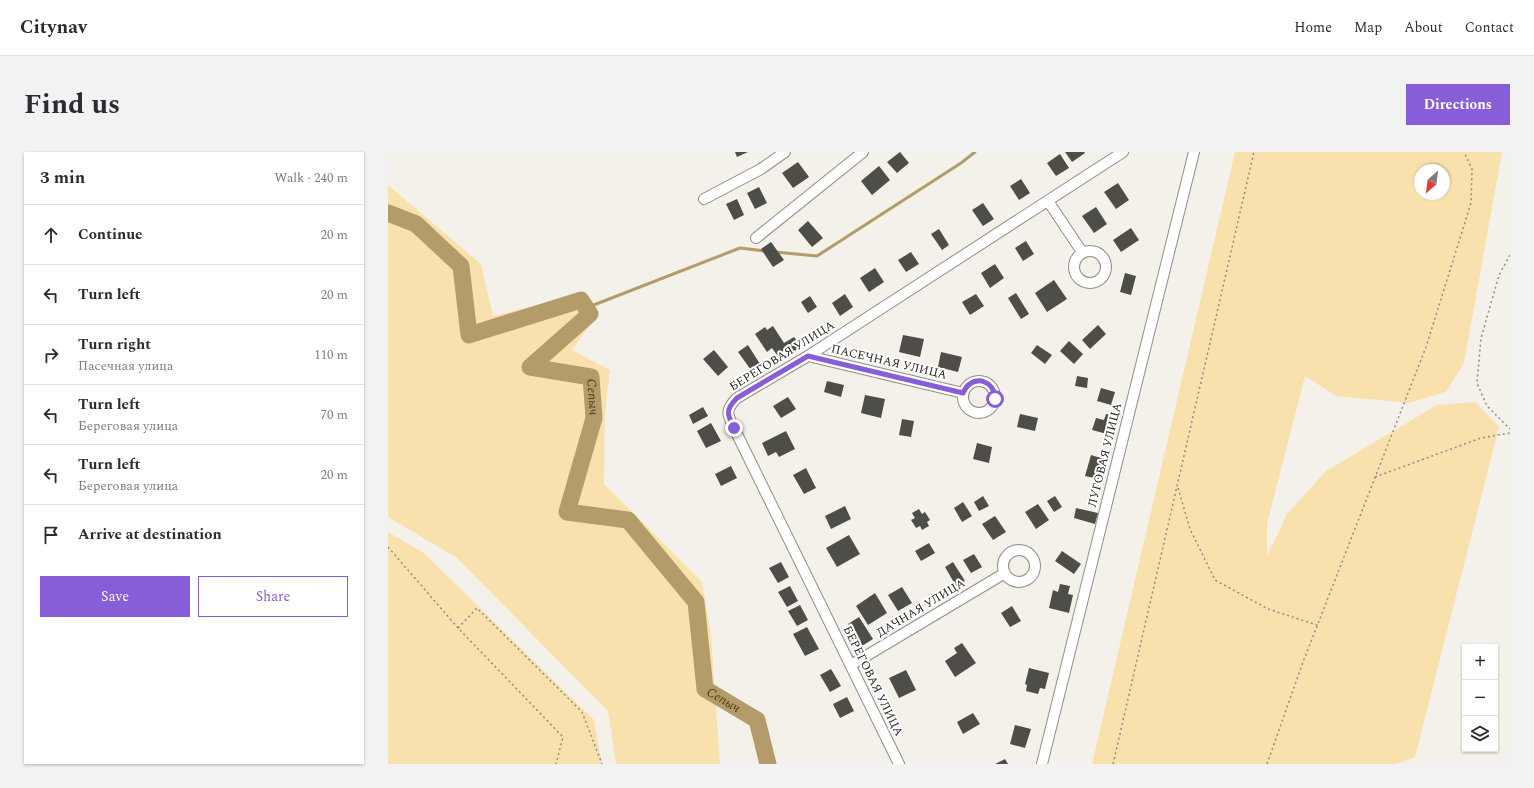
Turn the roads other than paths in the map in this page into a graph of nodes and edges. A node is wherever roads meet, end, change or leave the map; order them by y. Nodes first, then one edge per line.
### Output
1 (785, 152) edge
2 (863, 152) edge
3 (1123, 152) edge
4 (1194, 152) edge
5 (704, 198) dead end
6 (1048, 201) junction
7 (756, 238) dead end
8 (1082, 252) dead end
9 (808, 356) junction
10 (963, 393) dead end
11 (1005, 573) dead end
12 (851, 664) junction
13 (899, 764) edge
14 (1042, 764) edge

1 - 5 street
2 - 7 street
3 - 6 street, БЕРЕГОВАЯ УЛИЦА
4 - 14 street, ЛУГОВАЯ УЛИЦА
6 - 8 street
6 - 9 street, БЕРЕГОВАЯ УЛИЦА
9 - 10 street, ПАСЕЧНАЯ УЛИЦА
9 - 12 street, БЕРЕГОВАЯ УЛИЦА
11 - 12 street, ДАЧНАЯ УЛИЦА
12 - 13 street, БЕРЕГОВАЯ УЛИЦА

